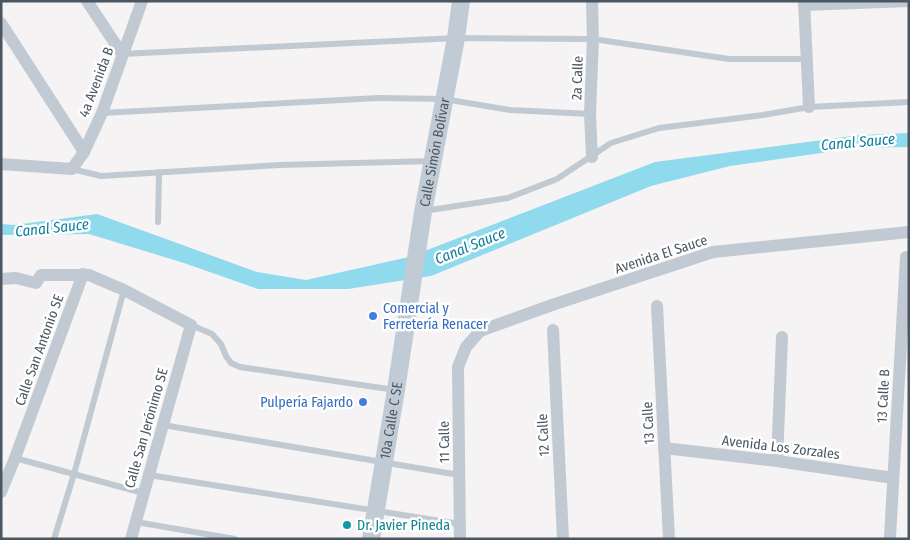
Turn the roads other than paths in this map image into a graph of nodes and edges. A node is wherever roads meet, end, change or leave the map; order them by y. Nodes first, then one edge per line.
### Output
1 (87, 1) edge
2 (142, 1) edge
3 (461, 1) edge
4 (594, 1) edge
5 (909, 1) edge
6 (804, 3) edge
7 (1, 23) edge
8 (456, 38) junction
9 (593, 39) junction
10 (122, 54) junction
11 (807, 59) junction
12 (444, 100) junction
13 (909, 102) edge
14 (809, 107) junction
15 (102, 113) junction
16 (590, 114) junction
17 (84, 152) junction
18 (592, 157) junction
19 (432, 161) junction
20 (1, 164) edge
21 (72, 170) junction
22 (159, 172) junction
23 (422, 218) junction
24 (158, 222) dead end
25 (909, 232) edge
26 (906, 257) dead end
27 (83, 274) junction
28 (1, 279) edge
29 (124, 290) junction
30 (410, 301) joint
31 (658, 306) dead end
32 (191, 325) junction
33 (554, 330) dead end
34 (782, 337) dead end
35 (466, 347) joint
36 (396, 390) junction
37 (163, 425) junction
38 (664, 448) junction
39 (15, 458) junction
40 (777, 461) junction
41 (384, 463) junction
42 (74, 474) junction
43 (459, 474) junction
44 (149, 475) junction
45 (893, 478) junction
46 (1, 492) edge
47 (143, 493) junction
48 (376, 511) junction
49 (136, 522) junction
50 (460, 524) junction
51 (890, 537) dead end
52 (54, 539) edge
53 (131, 539) edge
54 (235, 539) edge
55 (371, 539) edge
56 (460, 539) edge
57 (563, 539) edge
58 (669, 539) edge

1 - 10 street
2 - 10 street, 4a Avenida B
3 - 8 street, Calle Simón Bolívar
4 - 9 street, 2a Calle
5 - 6 street
6 - 11 street
7 - 17 street
8 - 9 lane
8 - 10 lane
8 - 12 street, Calle Simón Bolívar
9 - 11 lane
9 - 16 street, 2a Calle
10 - 15 street, 4a Avenida B
11 - 14 street
12 - 15 lane
12 - 16 lane
12 - 19 street, Calle Simón Bolívar
13 - 14 lane
14 - 18 lane
15 - 17 street, 4a Avenida B
16 - 18 street, 2a Calle
17 - 21 street, 4a Avenida B
18 - 23 lane
19 - 22 lane
19 - 23 street, Calle Simón Bolívar
20 - 21 street
21 - 22 lane
22 - 24 lane
23 - 30 street, Calle Simón Bolívar
25 - 35 street, Avenida El Sauce
26 - 45 street, 13 Calle B
27 - 28 street
27 - 29 street
27 - 39 street, Calle San Antonio SE
29 - 32 street
29 - 42 lane
30 - 36 street, 10a Calle C SE
31 - 38 street, 13 Calle
32 - 36 lane
32 - 37 street, Calle San Jerónimo SE
33 - 57 street, 12 Calle
34 - 40 street
35 - 43 street, 11 Calle
36 - 41 street, 10a Calle C SE
37 - 41 lane
37 - 44 street, Calle San Jerónimo SE
38 - 40 street, Avenida Los Zorzales
38 - 58 street, 13 Calle
39 - 42 lane
39 - 46 street, Calle San Antonio SE
40 - 45 street, Avenida Los Zorzales
41 - 43 lane
41 - 48 street, 10a Calle C SE
42 - 47 lane
42 - 52 lane
43 - 50 street, 11 Calle
44 - 47 street, Calle San Jerónimo SE
44 - 48 lane
45 - 51 street, 13 Calle B
47 - 49 street, Calle San Jerónimo SE
48 - 50 lane
48 - 55 street, 10a Calle C SE
49 - 53 street, Calle San Jerónimo SE
49 - 54 lane
50 - 56 street, 11 Calle

